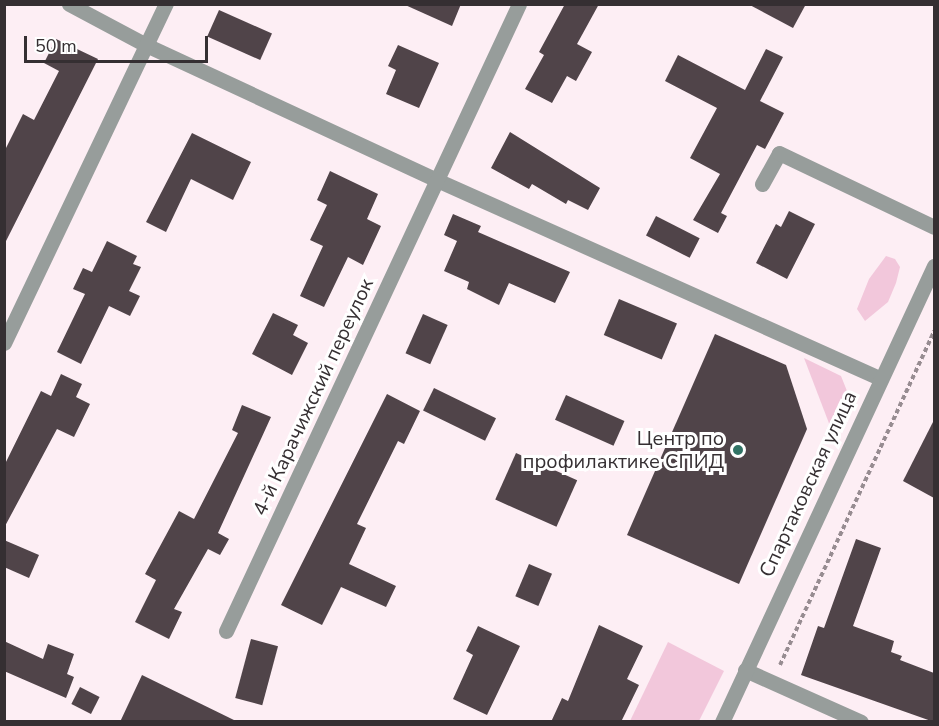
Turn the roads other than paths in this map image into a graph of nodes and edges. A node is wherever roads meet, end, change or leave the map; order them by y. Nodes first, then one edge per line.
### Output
1 (69, 4) edge
2 (166, 4) edge
3 (519, 4) edge
4 (146, 45) junction
5 (439, 181) junction
6 (762, 184) dead end
7 (934, 227) edge
8 (934, 266) edge
9 (4, 343) edge
10 (880, 378) junction
11 (226, 631) dead end
12 (745, 670) junction
13 (722, 722) edge
14 (861, 722) edge

1 - 4 street
2 - 4 street
3 - 5 street, 4-й Карачижский переулок
4 - 5 street
4 - 9 street
5 - 10 street
5 - 11 street, 4-й Карачижский переулок
6 - 7 street
8 - 10 street, Спартаковская улица
10 - 12 street, Спартаковская улица
12 - 13 street, Спартаковская улица
12 - 14 street

